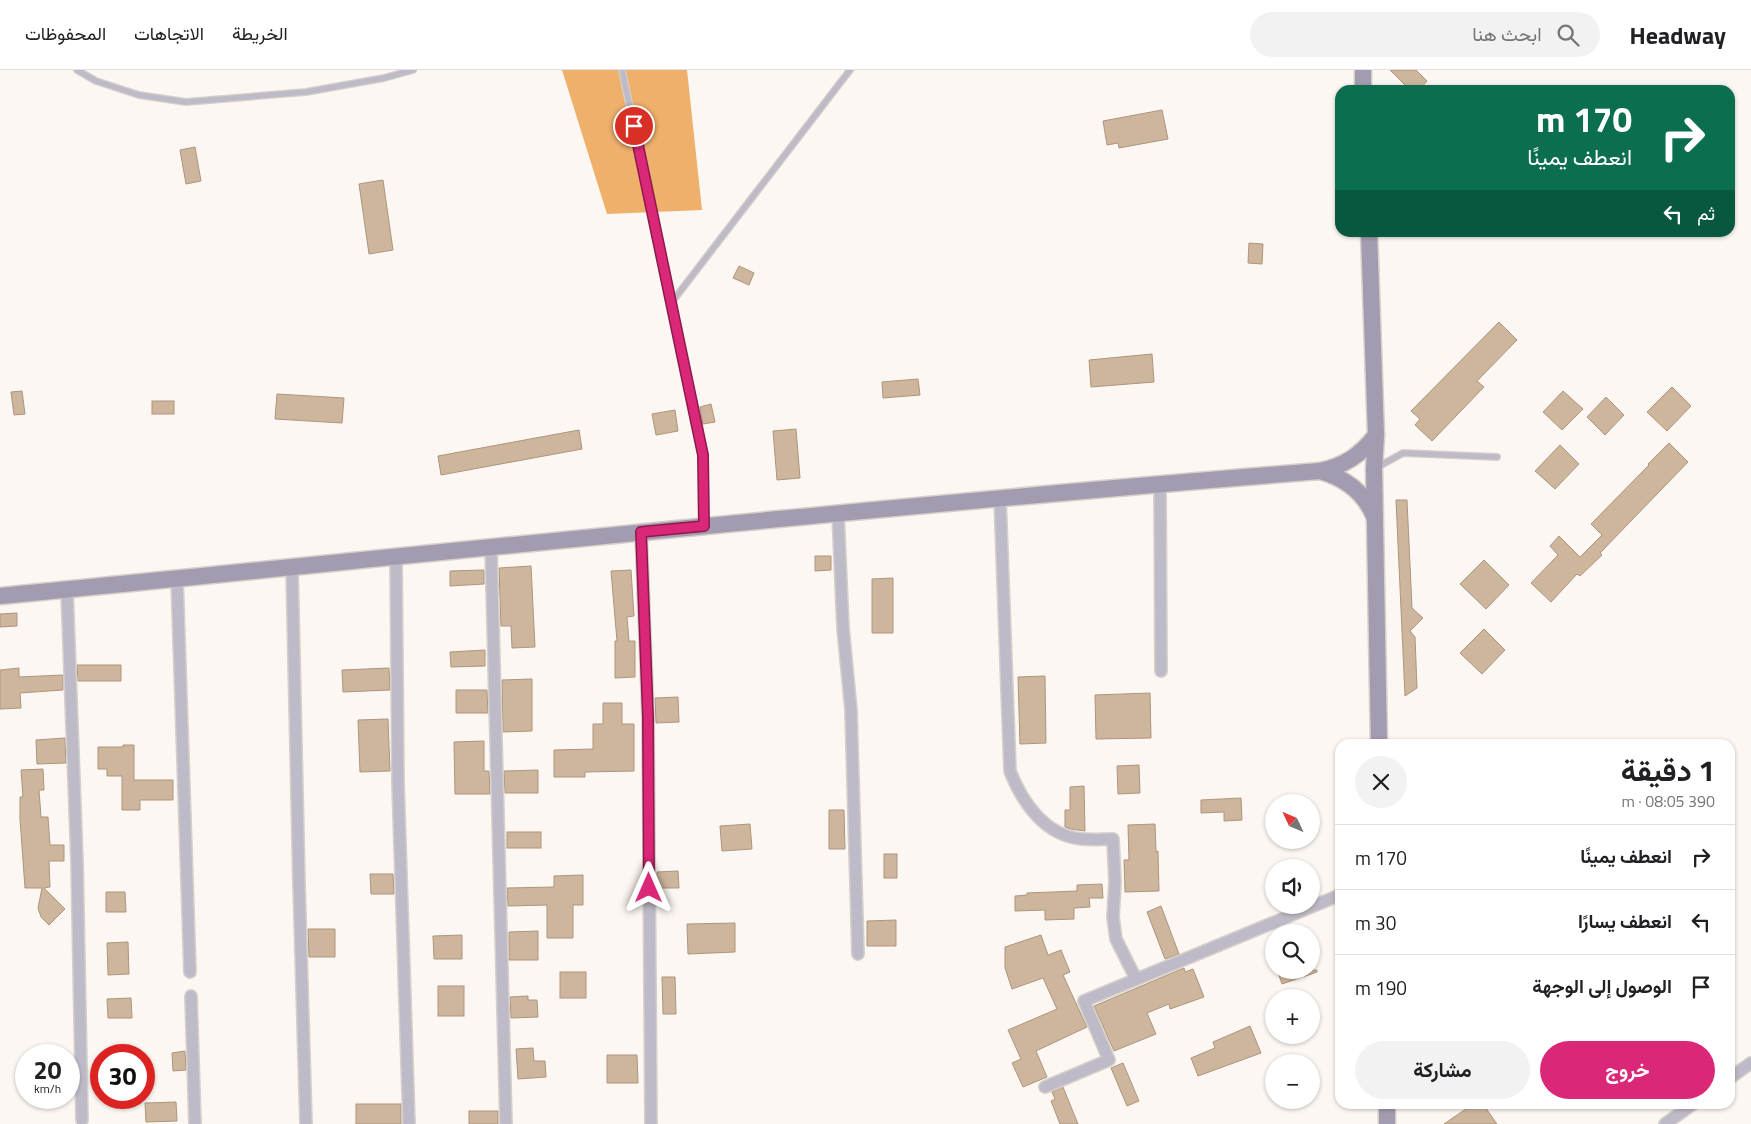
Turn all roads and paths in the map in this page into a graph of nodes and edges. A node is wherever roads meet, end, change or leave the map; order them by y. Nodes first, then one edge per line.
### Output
1 (77, 70) edge
2 (413, 70) edge
3 (622, 70) edge
4 (850, 70) edge
5 (1363, 70) edge
6 (1363, 85) edge
7 (1368, 237) edge
8 (672, 302) junction
9 (1376, 436) junction
10 (1497, 457) dead end
11 (1374, 469) junction
12 (1320, 471) junction
13 (1160, 484) junction
14 (1000, 498) junction
15 (838, 513) junction
16 (1375, 520) junction
17 (704, 526) junction
18 (641, 532) junction
19 (491, 547) junction
20 (396, 556) junction
21 (292, 567) junction
22 (177, 578) junction
23 (67, 590) junction
24 (0, 596) edge
25 (1162, 671) dead end
26 (1379, 739) edge
27 (1335, 897) edge
28 (858, 954) dead end
29 (190, 972) dead end
30 (1136, 980) junction
31 (191, 996) dead end
32 (1751, 1063) edge
33 (1735, 1074) edge
34 (1045, 1086) dead end
35 (1387, 1109) edge
36 (1686, 1109) edge
37 (82, 1120) dead end
38 (196, 1124) edge
39 (306, 1124) edge
40 (409, 1124) edge
41 (506, 1124) edge
42 (651, 1124) edge
43 (1387, 1124) edge
44 (1665, 1124) edge

1 - 2 lane
3 - 8 lane
4 - 8 lane
5 - 6 street
7 - 9 street
8 - 17 lane
9 - 11 street
9 - 12 street
10 - 11 lane
11 - 16 street
12 - 13 street
12 - 16 street
13 - 14 street
13 - 25 street
14 - 15 street
14 - 30 street
15 - 17 street
15 - 28 street
16 - 26 street
17 - 18 street
18 - 19 street
18 - 42 street
19 - 20 street
19 - 41 street
20 - 21 street
20 - 40 street
21 - 22 street
21 - 39 street
22 - 23 street
22 - 29 street
23 - 24 street
23 - 37 street
27 - 30 street
30 - 34 street
31 - 38 street
32 - 33 street
35 - 43 street
36 - 44 street

